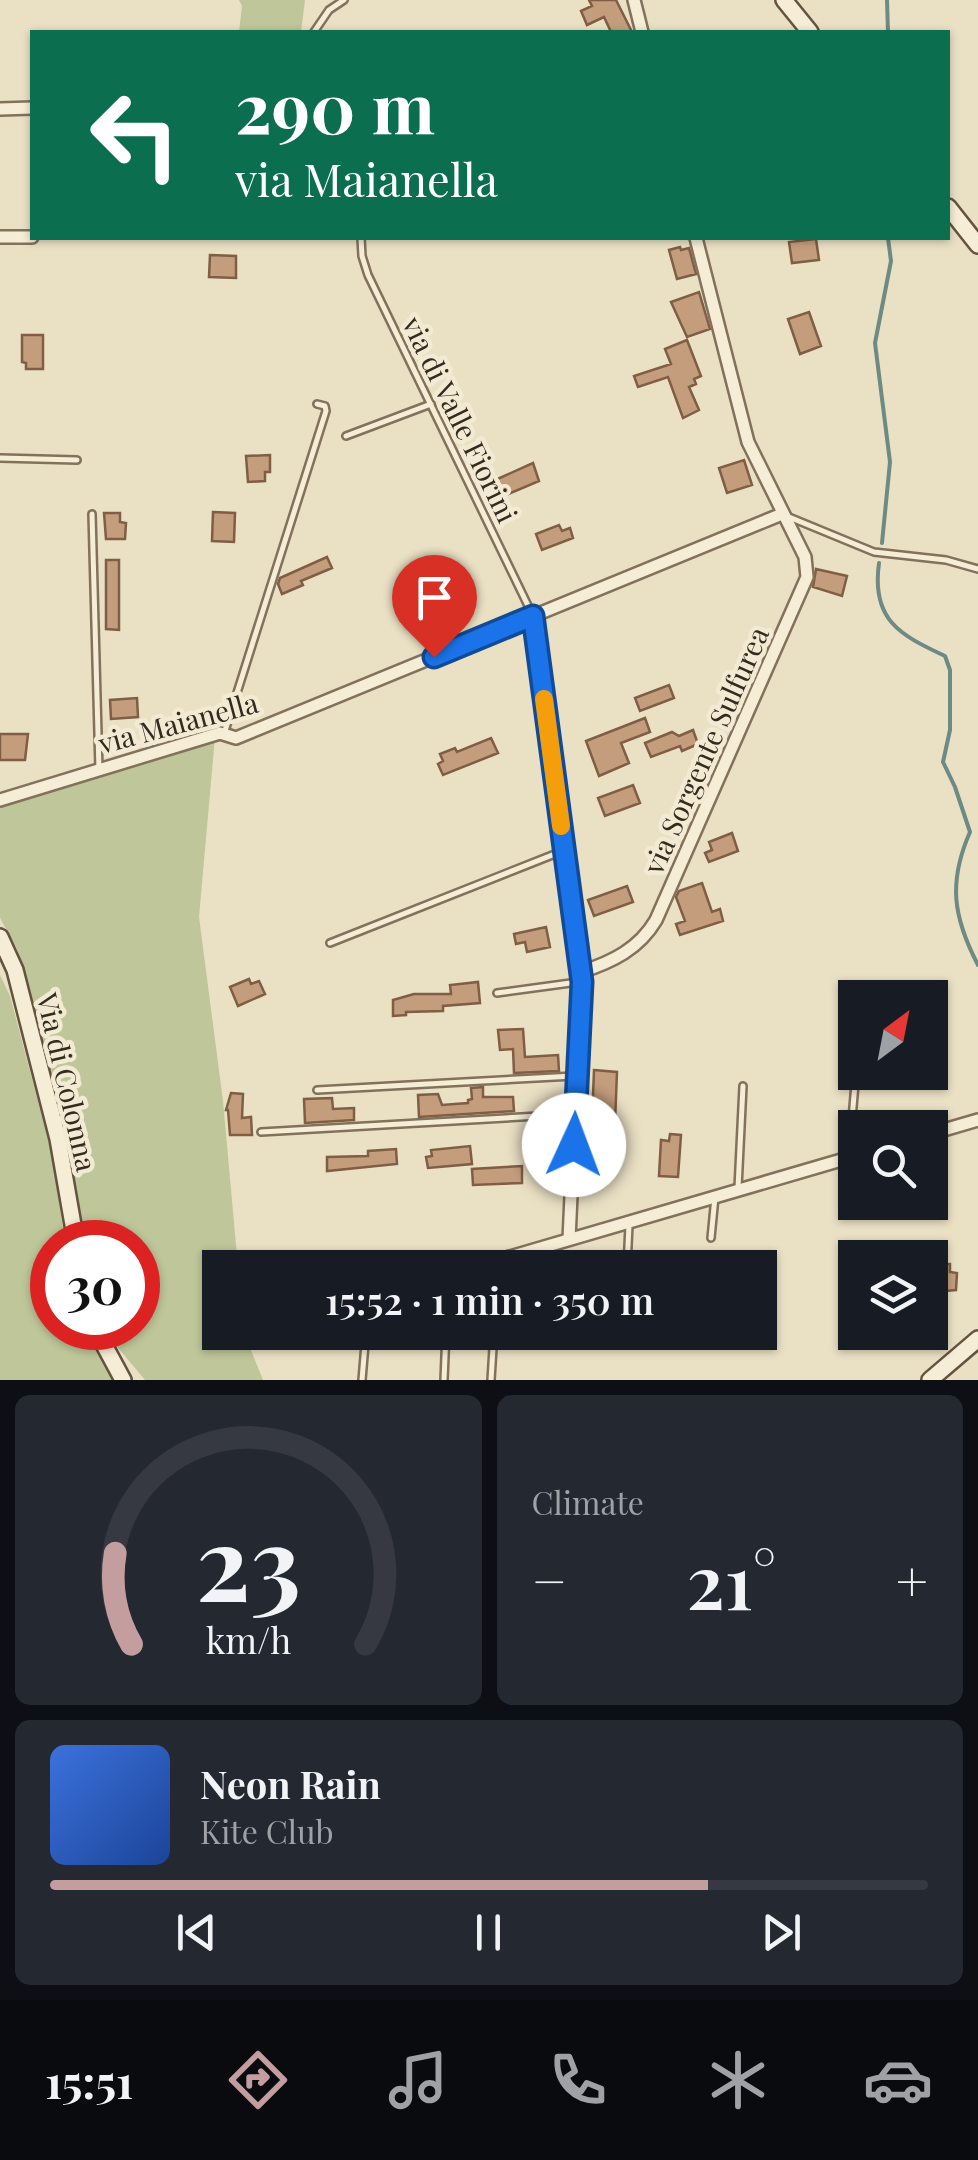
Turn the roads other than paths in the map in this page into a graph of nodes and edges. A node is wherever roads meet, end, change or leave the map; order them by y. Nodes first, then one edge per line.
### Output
1 (344, 0) edge
2 (634, 0) edge
3 (784, 0) edge
4 (315, 30) edge
5 (642, 30) edge
6 (808, 30) edge
7 (30, 108) edge
8 (0, 109) edge
9 (950, 209) edge
10 (0, 237) edge
11 (30, 237) edge
12 (361, 240) edge
13 (697, 240) edge
14 (978, 245) edge
15 (317, 404) dead end
16 (431, 404) junction
17 (346, 436) dead end
18 (0, 458) edge
19 (77, 460) dead end
20 (92, 514) dead end
21 (782, 514) junction
22 (978, 569) edge
23 (533, 616) junction
24 (224, 734) junction
25 (99, 770) junction
26 (0, 800) edge
27 (565, 850) junction
28 (0, 937) edge
29 (330, 943) dead end
30 (581, 977) junction
31 (496, 993) dead end
32 (576, 1076) junction
33 (743, 1086) dead end
34 (317, 1090) dead end
35 (575, 1114) junction
36 (978, 1120) edge
37 (948, 1129) edge
38 (262, 1132) dead end
39 (838, 1161) edge
40 (738, 1190) junction
41 (715, 1197) junction
42 (72, 1220) edge
43 (629, 1222) junction
44 (711, 1238) dead end
45 (569, 1240) junction
46 (544, 1246) junction
47 (534, 1250) edge
48 (544, 1250) edge
49 (628, 1250) edge
50 (978, 1339) edge
51 (107, 1350) edge
52 (364, 1350) edge
53 (445, 1350) edge
54 (493, 1350) edge
55 (123, 1380) edge
56 (362, 1380) edge
57 (444, 1380) edge
58 (491, 1380) edge
59 (930, 1380) edge

1 - 4 lane
2 - 5 street
3 - 6 street
7 - 8 street
9 - 14 street
10 - 11 street
12 - 16 lane, via di Valle Fiorini
13 - 21 street, via Sorgente Sulfurea
15 - 24 lane
16 - 17 lane
16 - 23 lane, via di Valle Fiorini
18 - 19 lane
20 - 25 lane
21 - 22 lane
21 - 23 street, via Maianella
21 - 30 street, via Sorgente Sulfurea
23 - 24 street, via Maianella
23 - 27 street
24 - 25 street, via Maianella
25 - 26 street, via Maianella
27 - 29 lane
27 - 30 street
28 - 42 street, Via di Colonna
30 - 31 lane
30 - 32 street
32 - 34 lane
32 - 35 street
33 - 40 lane
35 - 38 lane
35 - 45 street
36 - 37 street
39 - 40 street
40 - 41 street
41 - 43 street
41 - 44 lane
43 - 45 street
43 - 49 lane
45 - 46 street
46 - 47 street
46 - 48 lane
50 - 59 street
51 - 55 street
52 - 56 lane
53 - 57 lane
54 - 58 lane

